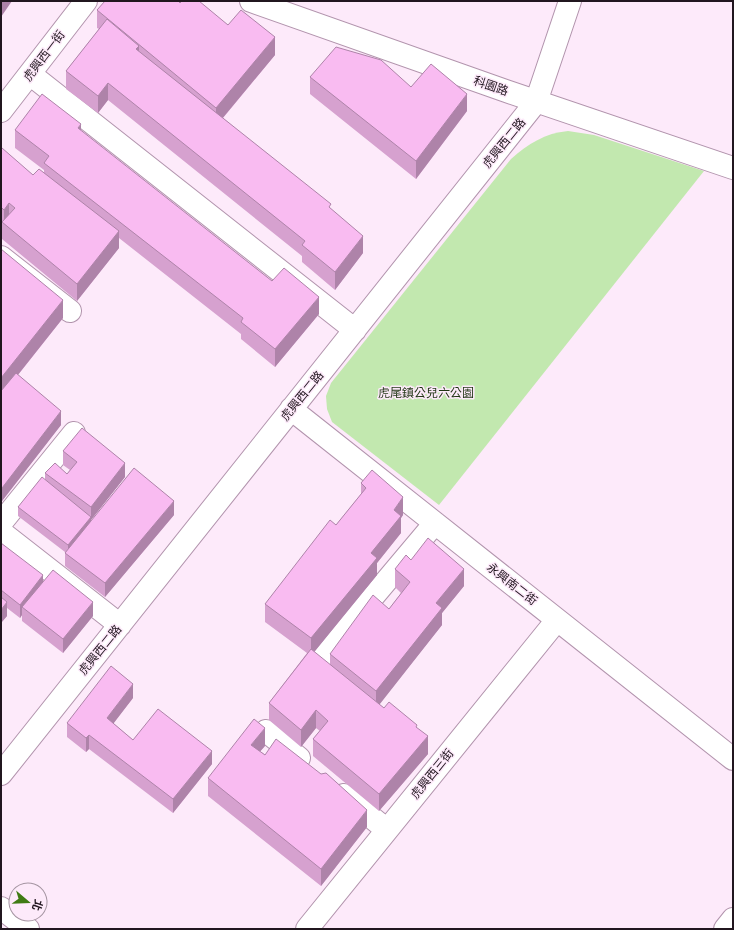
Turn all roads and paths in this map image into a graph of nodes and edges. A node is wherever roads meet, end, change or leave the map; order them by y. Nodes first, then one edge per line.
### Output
1 (86, 1) edge
2 (251, 1) edge
3 (570, 1) edge
4 (30, 74) junction
5 (536, 102) junction
6 (1, 111) edge
7 (733, 168) edge
8 (1, 257) edge
9 (70, 311) dead end
10 (355, 330) junction
11 (291, 409) junction
12 (74, 433) dead end
13 (1, 523) edge
14 (435, 523) junction
15 (1, 532) edge
16 (557, 620) junction
17 (120, 625) junction
18 (324, 655) dead end
19 (266, 731) dead end
20 (733, 759) edge
21 (1, 774) edge
22 (387, 830) junction
23 (1, 908) edge
24 (733, 919) edge
25 (28, 929) edge
26 (306, 929) edge
27 (725, 929) edge

1 - 4 street, 虎興西一街
2 - 5 street, 科園路
3 - 5 street, 虎興西二路
4 - 6 street, 虎興西一街
4 - 10 street
5 - 7 street, 科園路
5 - 10 street, 虎興西二路
8 - 9 street
10 - 11 street, 虎興西二路
11 - 14 street, 永興南二街
11 - 17 street, 虎興西二路
12 - 13 street
14 - 16 street, 永興南二街
14 - 18 street
15 - 17 street
16 - 20 street, 永興南二街
16 - 22 street, 虎興西三街
17 - 21 street, 虎興西二路
19 - 22 street
22 - 26 street, 虎興西三街
23 - 25 street
24 - 27 street

